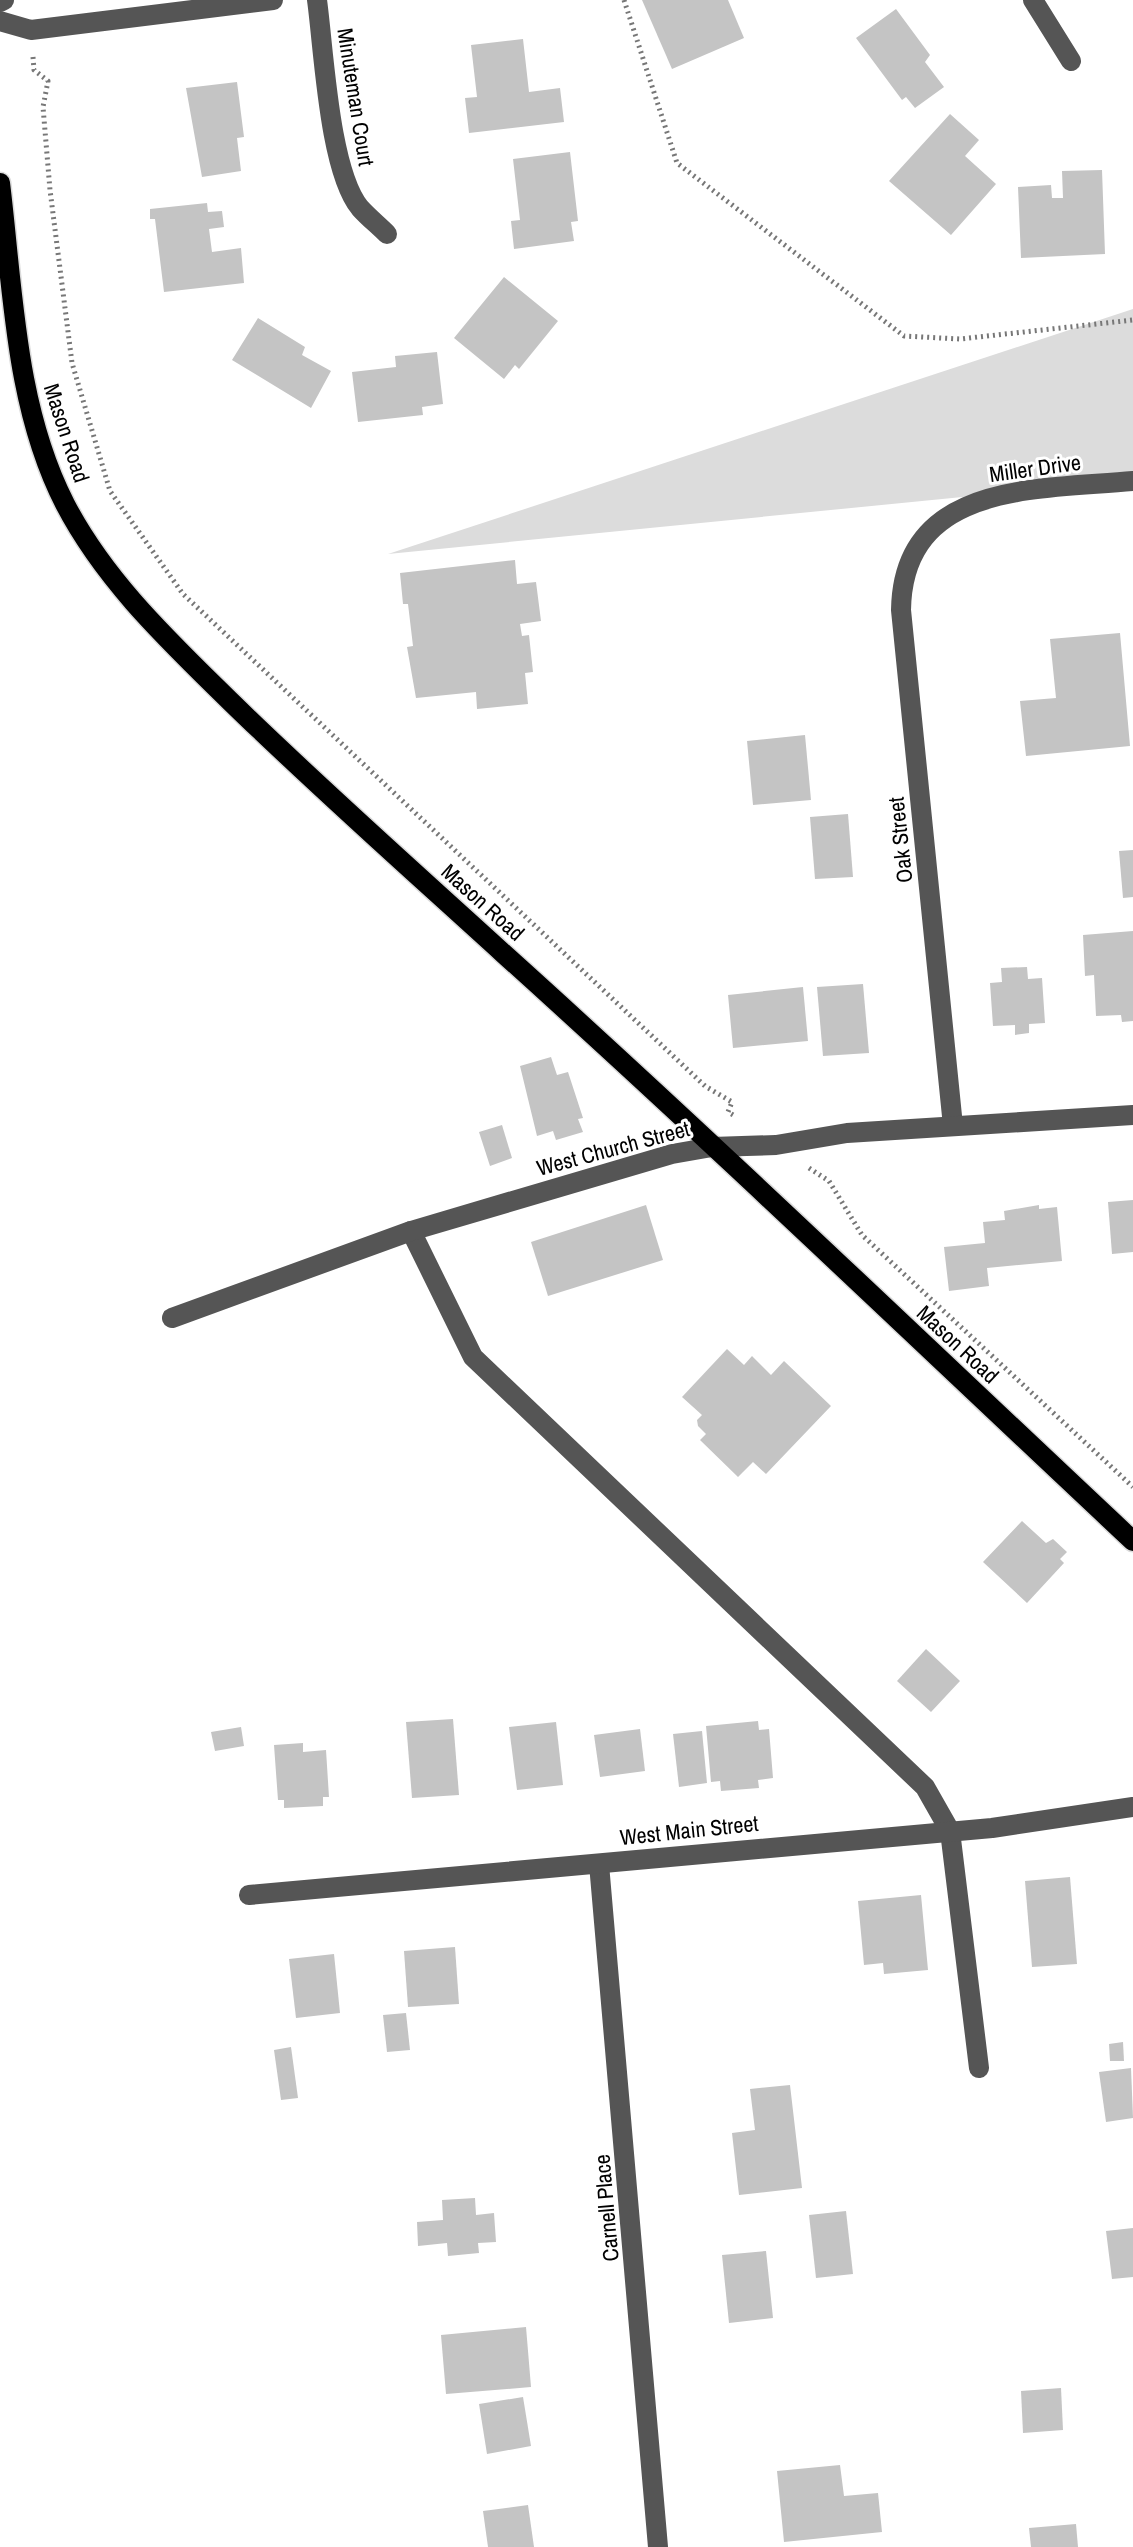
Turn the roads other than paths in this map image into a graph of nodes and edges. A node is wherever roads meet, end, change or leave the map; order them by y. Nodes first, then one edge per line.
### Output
1 (273, 0) edge
2 (317, 0) edge
3 (1033, 0) edge
4 (0, 21) edge
5 (1071, 61) dead end
6 (0, 183) edge
7 (387, 234) dead end
8 (1133, 481) edge
9 (915, 551) joint
10 (1133, 1115) edge
11 (953, 1126) junction
12 (712, 1147) junction
13 (411, 1231) junction
14 (172, 1318) dead end
15 (1133, 1541) edge
16 (1133, 1807) edge
17 (950, 1831) junction
18 (599, 1864) junction
19 (249, 1895) dead end
20 (979, 2068) dead end
21 (658, 2547) edge

1 - 4 street
2 - 7 street, Minuteman Court
3 - 5 street
6 - 12 main road, Mason Road
8 - 9 street, Miller Drive
9 - 11 street, Oak Street
10 - 11 street, West Church Street
11 - 12 street, West Church Street
12 - 13 street, West Church Street
12 - 15 main road, Mason Road
13 - 14 street, West Church Street
13 - 17 street
16 - 17 street, West Main Street
17 - 18 street, West Main Street
17 - 20 street
18 - 19 street, West Main Street
18 - 21 street, Carnell Place

